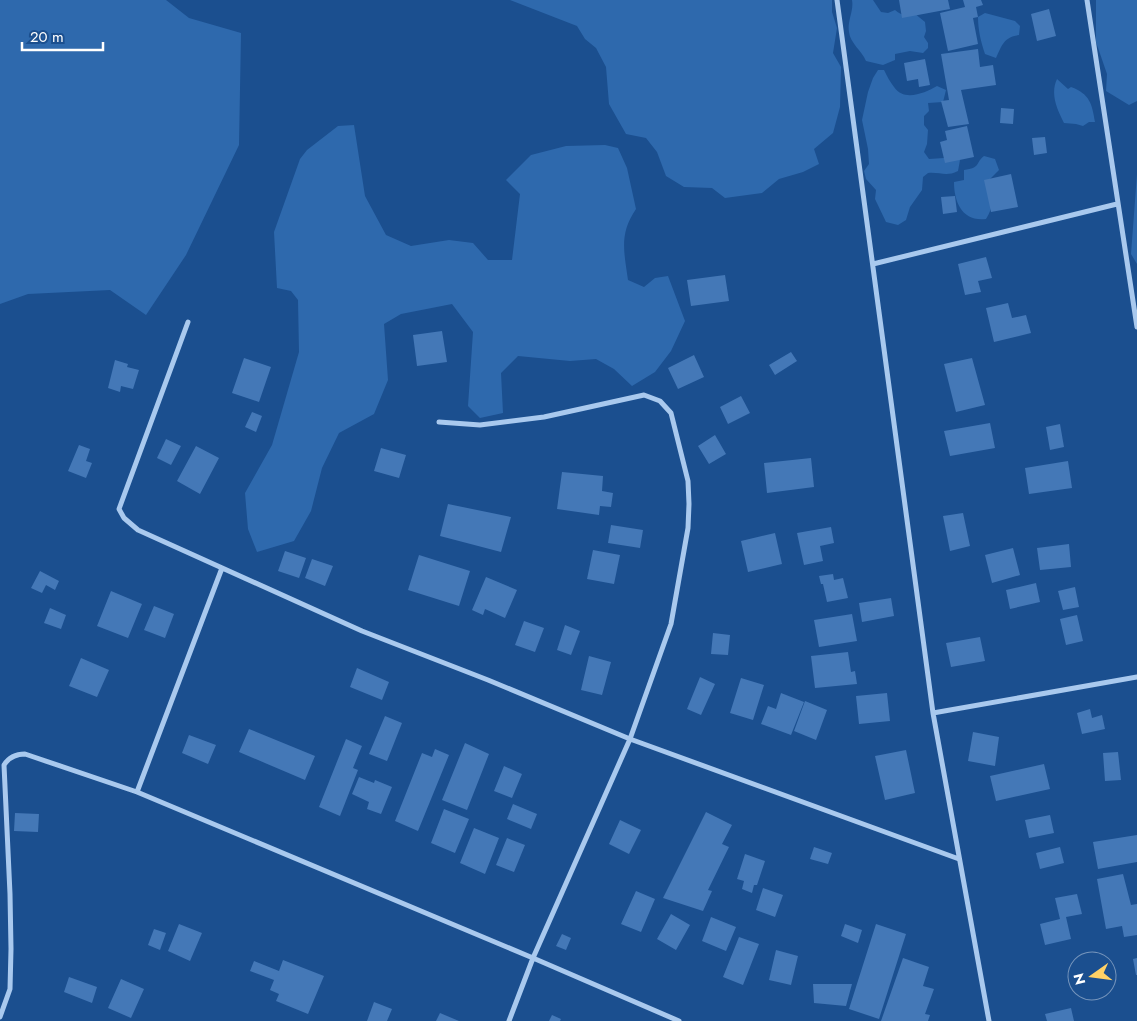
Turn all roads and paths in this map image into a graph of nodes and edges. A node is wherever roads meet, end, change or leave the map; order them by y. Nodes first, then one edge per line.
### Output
1 (837, 0) edge
2 (1087, 0) edge
3 (1117, 204) junction
4 (873, 264) junction
5 (188, 322) dead end
6 (1137, 327) edge
7 (440, 422) dead end
8 (222, 568) junction
9 (1137, 677) edge
10 (933, 713) junction
11 (630, 740) junction
12 (137, 792) junction
13 (959, 859) junction
14 (533, 958) junction
15 (0, 1017) edge
16 (508, 1021) edge
17 (679, 1021) edge
18 (990, 1021) edge

1 - 4 street
2 - 3 street
3 - 4 street
3 - 6 street
4 - 10 street
5 - 8 street
7 - 11 street
8 - 11 street
8 - 12 street
9 - 10 street
10 - 13 street
11 - 13 street
11 - 14 street
12 - 14 street
12 - 15 street
13 - 18 street
14 - 16 street
14 - 17 street

